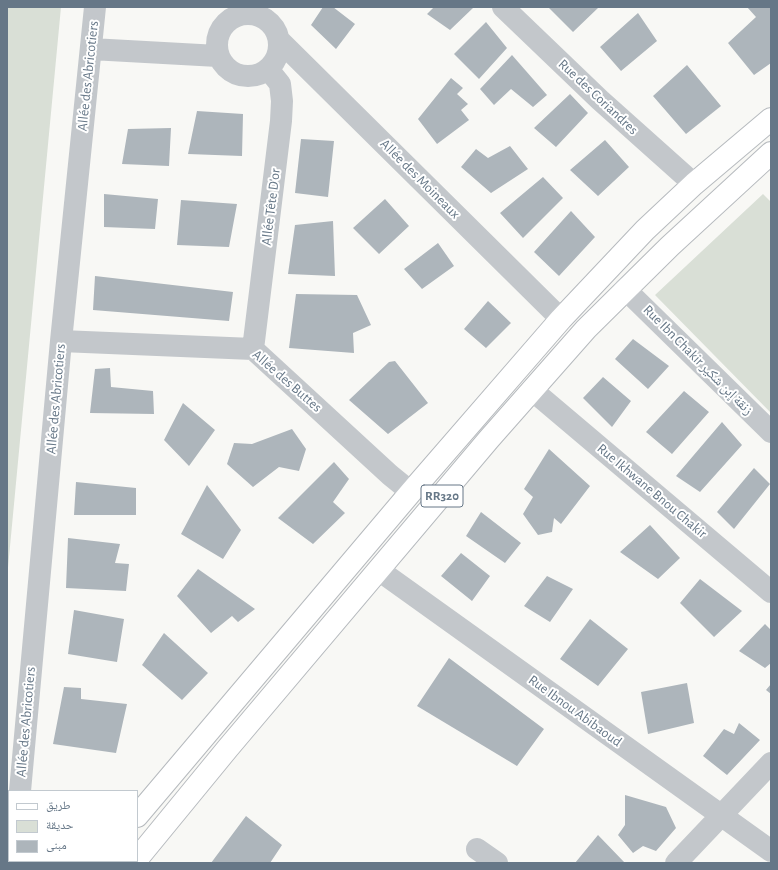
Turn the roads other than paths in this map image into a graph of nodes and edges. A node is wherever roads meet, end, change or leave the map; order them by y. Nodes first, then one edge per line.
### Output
1 (95, 7) edge
2 (503, 7) edge
3 (247, 10) edge
4 (279, 40) junction
5 (91, 49) junction
6 (218, 56) junction
7 (268, 69) junction
8 (771, 119) edge
9 (771, 153) edge
10 (694, 184) junction
11 (625, 289) junction
12 (560, 319) junction
13 (61, 341) junction
14 (253, 349) junction
15 (532, 390) junction
16 (771, 432) edge
17 (411, 492) junction
18 (380, 571) junction
19 (771, 592) edge
20 (771, 763) edge
21 (20, 790) edge
22 (138, 815) edge
23 (722, 816) junction
24 (477, 849) dead end
25 (771, 851) edge
26 (138, 859) edge
27 (497, 863) edge
28 (676, 863) edge

1 - 5 street, Allée des Abricotiers
2 - 10 street, Rue des Coriandres
3 - 4 street
3 - 6 street
4 - 7 street
4 - 12 street, Allée des Moineaux
5 - 6 street
5 - 13 street, Allée des Abricotiers
6 - 7 street
7 - 14 street, Allée Tête D'or
8 - 10 main road, RR320
9 - 11 main road, RR320
10 - 12 main road, RR320
11 - 15 main road, RR320
11 - 16 street, Rue Ibn Chakir زنقة إبن شكير
12 - 17 main road, RR320
13 - 14 street, Allée des Buttes
13 - 21 street, Allée des Abricotiers
14 - 17 street, Allée des Buttes
15 - 18 main road, RR320
15 - 19 street, Rue Ikhwane Bnou Chakir
17 - 22 main road, RR320
18 - 23 street, Rue Ibnou Abibaoud
18 - 26 main road, RR320
20 - 23 street
23 - 25 street, Rue Ibnou Abibaoud
23 - 28 street
24 - 27 street

